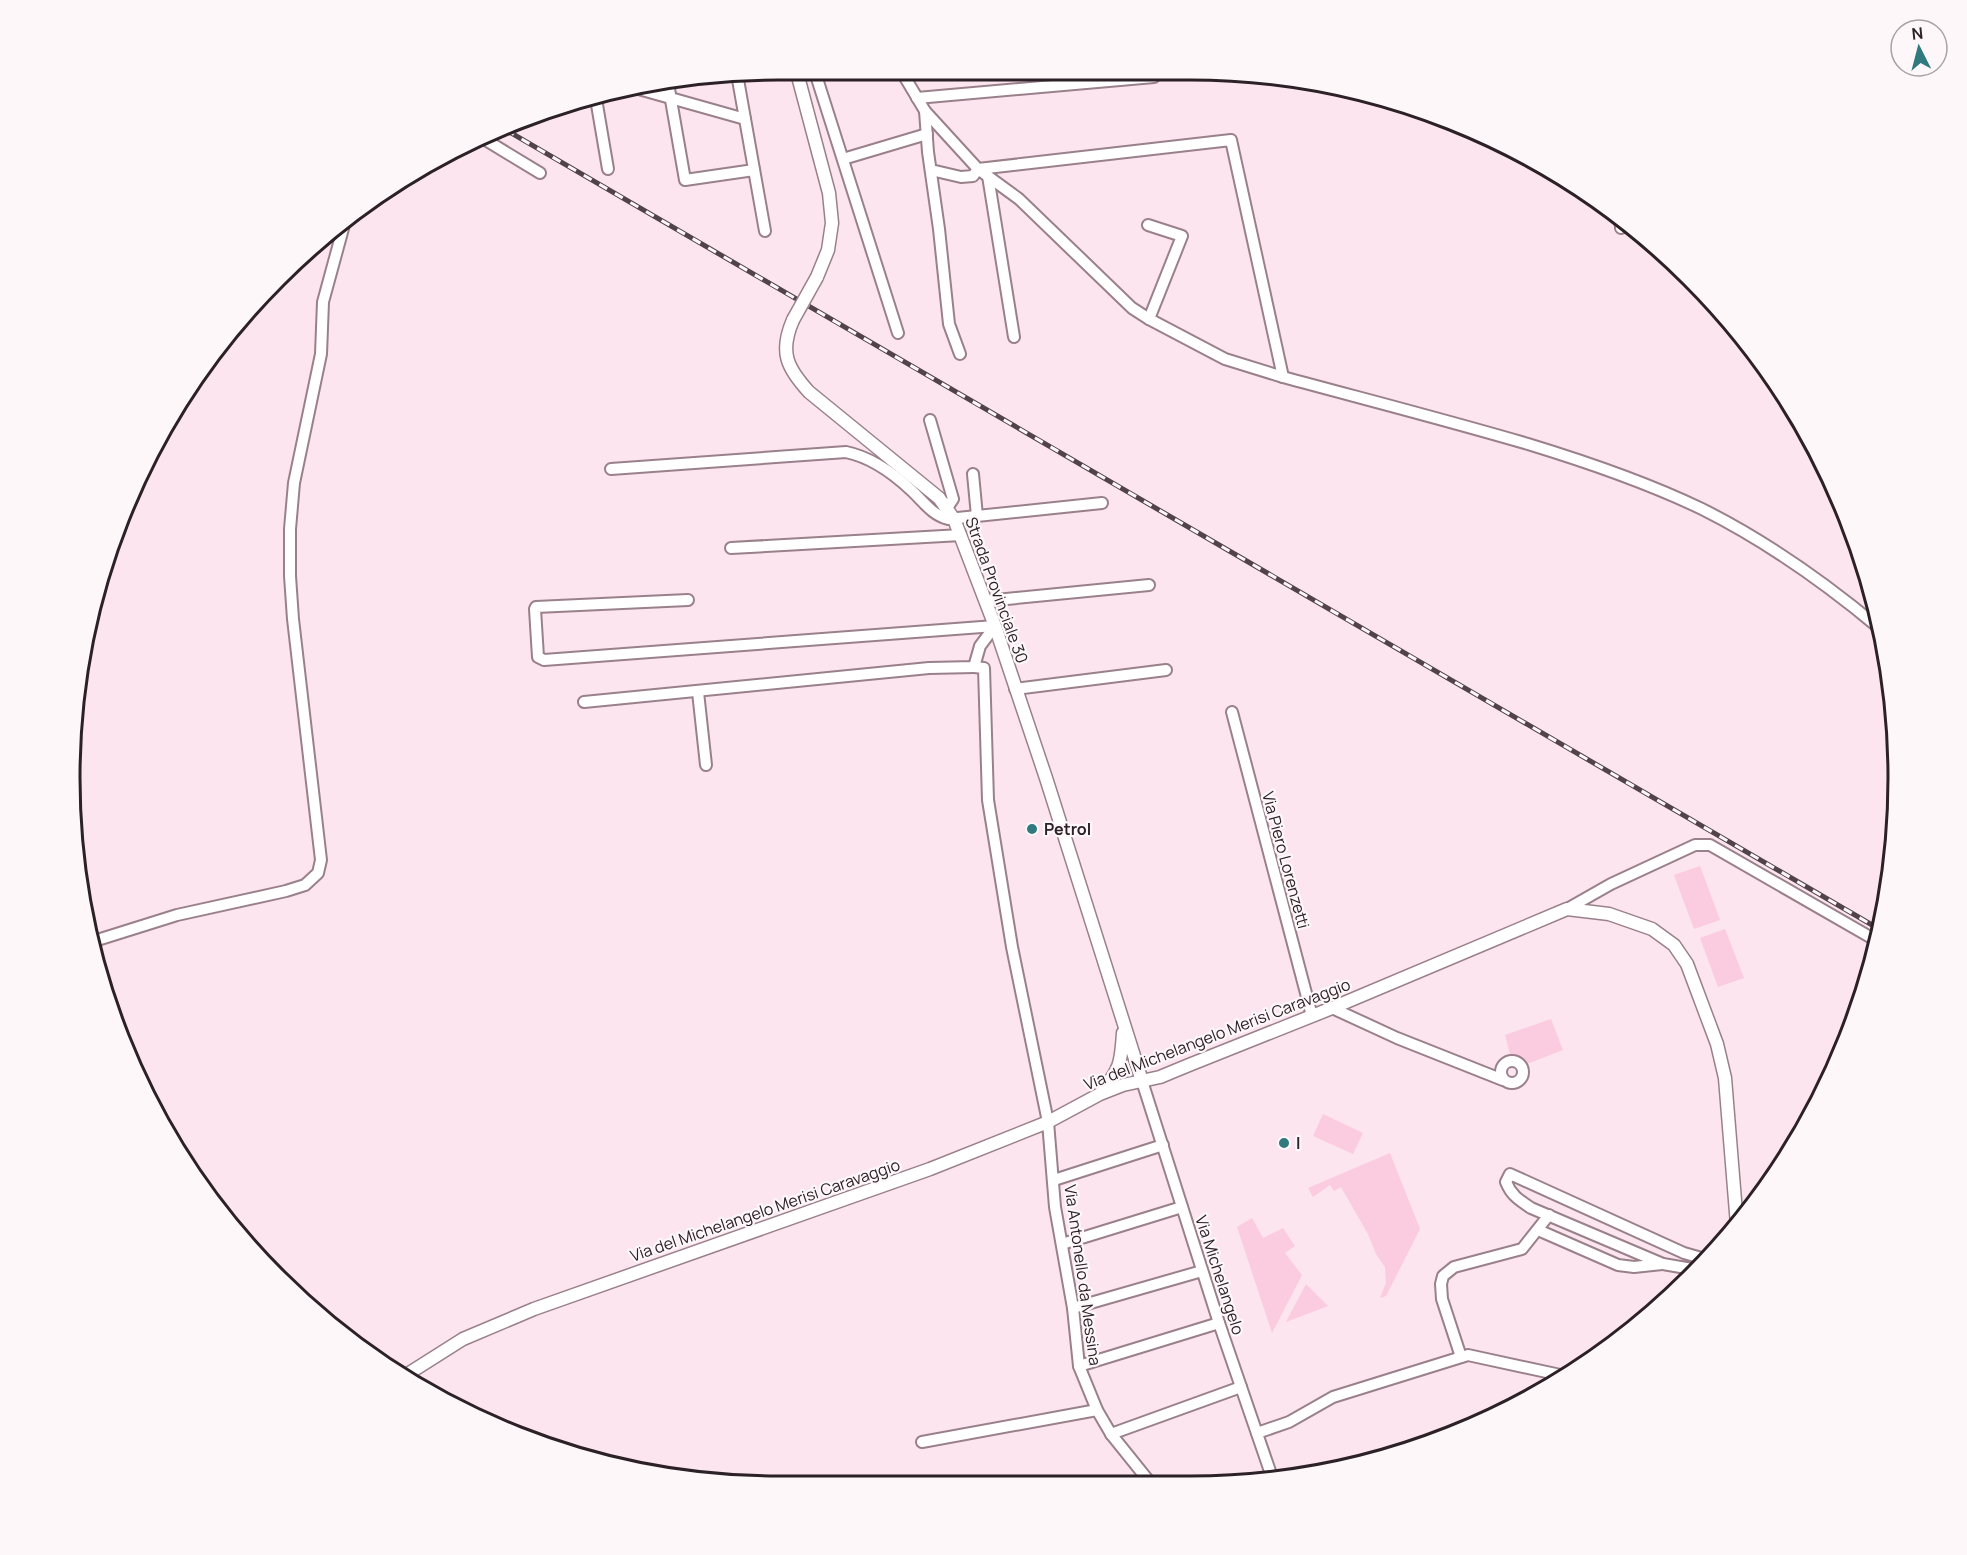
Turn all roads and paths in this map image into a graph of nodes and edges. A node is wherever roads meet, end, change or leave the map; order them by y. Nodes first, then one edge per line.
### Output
1 (799, 80) edge
2 (818, 80) edge
3 (906, 80) edge
4 (1120, 80) edge
5 (738, 81) edge
6 (669, 88) edge
7 (648, 92) edge
8 (671, 98) junction
9 (917, 98) junction
10 (597, 103) edge
11 (925, 111) junction
12 (745, 119) junction
13 (927, 134) junction
14 (489, 142) edge
15 (843, 159) junction
16 (608, 169) dead end
17 (978, 169) junction
18 (754, 170) junction
19 (931, 170) junction
20 (540, 173) dead end
21 (988, 176) junction
22 (1148, 225) dead end
23 (765, 231) dead end
24 (342, 233) edge
25 (1149, 319) junction
26 (898, 333) dead end
27 (1014, 337) dead end
28 (960, 354) dead end
29 (1282, 377) junction
30 (930, 420) dead end
31 (611, 470) dead end
32 (973, 474) dead end
33 (1102, 503) dead end
34 (951, 513) junction
35 (977, 516) junction
36 (961, 536) junction
37 (731, 549) dead end
38 (1149, 585) dead end
39 (688, 600) dead end
40 (986, 601) junction
41 (1869, 620) edge
42 (995, 626) junction
43 (974, 667) junction
44 (1167, 670) dead end
45 (1015, 689) junction
46 (698, 692) junction
47 (584, 702) dead end
48 (1232, 712) dead end
49 (706, 765) dead end
50 (1567, 909) junction
51 (1869, 936) edge
52 (99, 940) edge
53 (1332, 1008) junction
54 (1312, 1016) junction
55 (1124, 1026) junction
56 (1503, 1080) dead end
57 (1142, 1081) junction
58 (1101, 1094) junction
59 (1048, 1122) junction
60 (1163, 1146) junction
61 (1054, 1180) junction
62 (1182, 1207) junction
63 (1735, 1212) edge
64 (1549, 1215) junction
65 (1538, 1230) junction
66 (1062, 1244) junction
67 (1697, 1257) edge
68 (1663, 1264) junction
69 (1686, 1268) edge
70 (1202, 1271) junction
71 (1073, 1308) junction
72 (1219, 1323) junction
73 (1461, 1357) junction
74 (1079, 1366) junction
75 (412, 1372) edge
76 (1552, 1373) edge
77 (1241, 1387) junction
78 (1097, 1410) junction
79 (1257, 1433) junction
80 (1111, 1434) junction
81 (922, 1442) dead end
82 (1270, 1471) edge
83 (1145, 1476) edge

1 - 34 street, Strada Provinciale 30, bridge
2 - 15 street
3 - 9 street
4 - 9 street
5 - 12 street
6 - 8 street
7 - 8 street
8 - 12 street
8 - 18 street
9 - 11 street
10 - 16 street
11 - 13 street
11 - 17 street
12 - 18 street
13 - 15 street
13 - 19 street
14 - 20 street
15 - 26 street
17 - 19 street
17 - 21 street
17 - 29 street
18 - 23 street
19 - 28 street
21 - 25 street
21 - 27 street
22 - 25 street
24 - 52 street
25 - 29 street
29 - 41 street
30 - 34 street
31 - 34 street
32 - 35 street
33 - 35 street
34 - 35 street
34 - 36 street, Strada Provinciale 30
36 - 37 street
36 - 40 street, Strada Provinciale 30
38 - 40 street
39 - 42 street
40 - 42 street, Strada Provinciale 30
42 - 43 street
42 - 45 street, Strada Provinciale 30
43 - 46 street
43 - 59 street, Via Antonello da Messina
44 - 45 street
45 - 55 street, Strada Provinciale 30
46 - 47 street
46 - 49 street
48 - 54 street, Via Piero Lorenzetti
50 - 51 street
50 - 53 street, Via del Michelangelo Merisi Caravaggio
50 - 63 street, Via del Michelangelo Merisi Caravaggio
53 - 54 street, Via del Michelangelo Merisi Caravaggio
53 - 56 street
54 - 57 street, Via del Michelangelo Merisi Caravaggio
55 - 57 street, Strada Provinciale 30
55 - 58 street
57 - 58 street, Via del Michelangelo Merisi Caravaggio
57 - 60 street, Via Michelangelo
58 - 59 street, Via del Michelangelo Merisi Caravaggio
59 - 61 street, Via Antonello da Messina
59 - 75 street, Via del Michelangelo Merisi Caravaggio
60 - 61 street
60 - 62 street, Via Michelangelo
61 - 66 street, Via Antonello da Messina
62 - 66 street
62 - 70 street, Via Michelangelo
64 - 65 street
64 - 67 street
64 - 68 street
65 - 68 street
65 - 73 street
66 - 71 street, Via Antonello da Messina
68 - 69 street
70 - 71 street
70 - 72 street, Via Michelangelo
71 - 74 street, Via Antonello da Messina
72 - 74 street
72 - 77 street, Via Michelangelo
73 - 76 street
73 - 79 street
74 - 78 street, Via Antonello da Messina
77 - 79 street, Via Michelangelo
77 - 80 street
78 - 80 street, Via Antonello da Messina
78 - 81 street
79 - 82 street, Via Michelangelo
80 - 83 street, Via Antonello da Messina

